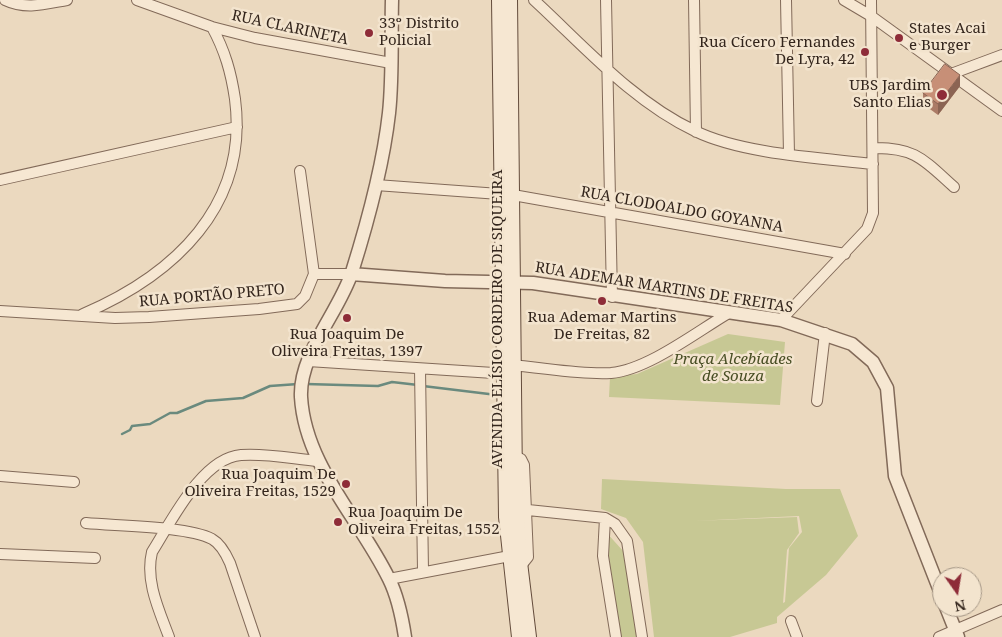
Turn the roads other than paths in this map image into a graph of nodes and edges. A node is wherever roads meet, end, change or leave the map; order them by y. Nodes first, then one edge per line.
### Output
1 (5, 0) edge
2 (67, 0) edge
3 (137, 0) edge
4 (392, 0) edge
5 (499, 0) edge
6 (510, 0) edge
7 (534, 0) edge
8 (606, 0) edge
9 (694, 0) edge
10 (786, 0) edge
11 (844, 0) edge
12 (871, 0) edge
13 (871, 16) junction
14 (212, 27) junction
15 (240, 34) junction
16 (1002, 55) edge
17 (227, 57) junction
18 (391, 63) junction
19 (608, 69) junction
20 (951, 74) junction
21 (1002, 111) edge
22 (237, 127) junction
23 (696, 132) junction
24 (873, 148) junction
25 (789, 154) junction
26 (873, 164) junction
27 (300, 171) dead end
28 (0, 180) edge
29 (376, 185) junction
30 (954, 187) dead end
31 (508, 195) junction
32 (610, 213) junction
33 (845, 254) junction
34 (314, 274) junction
35 (352, 274) junction
36 (509, 282) junction
37 (612, 296) junction
38 (108, 303) junction
39 (0, 311) edge
40 (711, 312) junction
41 (727, 314) junction
42 (79, 315) junction
43 (115, 318) junction
44 (781, 320) junction
45 (708, 325) junction
46 (825, 334) junction
47 (307, 364) junction
48 (509, 369) junction
49 (420, 373) junction
50 (817, 400) dead end
51 (515, 456) junction
52 (319, 461) junction
53 (0, 476) edge
54 (74, 482) dead end
55 (528, 510) junction
56 (605, 518) junction
57 (86, 523) dead end
58 (166, 530) junction
59 (0, 554) edge
60 (95, 558) dead end
61 (516, 559) junction
62 (423, 571) junction
63 (932, 571) edge
64 (389, 579) junction
65 (1002, 610) edge
66 (950, 617) edge
67 (791, 621) dead end
68 (957, 633) edge
69 (169, 637) edge
70 (255, 637) edge
71 (405, 637) edge
72 (519, 637) edge
73 (529, 637) edge
74 (616, 637) edge
75 (642, 637) edge
76 (797, 637) edge
77 (939, 637) edge

1 - 2 street
3 - 14 street, RUA CLARINETA
4 - 18 street
5 - 31 main road, AVENIDA ELÍSIO CORDEIRO DE SIQUEIRA
6 - 31 main road, AVENIDA ELÍSIO CORDEIRO DE SIQUEIRA
7 - 19 street
8 - 19 street
9 - 23 street
10 - 25 street
11 - 13 street
12 - 13 street
13 - 20 street
13 - 24 street
14 - 15 street, RUA CLARINETA
14 - 17 street
15 - 17 street
15 - 18 street, RUA CLARINETA
16 - 20 street
17 - 22 street
18 - 29 street
19 - 23 street
19 - 32 street
20 - 21 street
22 - 28 street
22 - 38 street
23 - 25 street
24 - 26 street
24 - 30 street
25 - 26 street
26 - 33 street
27 - 34 street
29 - 31 street, RUA CLODOALDO GOYANNA
29 - 35 street
31 - 32 street, RUA CLODOALDO GOYANNA
31 - 36 main road, AVENIDA ELÍSIO CORDEIRO DE SIQUEIRA
32 - 33 street, RUA CLODOALDO GOYANNA
32 - 37 street
33 - 44 street
34 - 35 street
34 - 43 street, RUA PORTÃO PRETO
35 - 36 street, RUA ADEMAR MARTINS DE FREITAS
35 - 47 street
36 - 37 street, RUA ADEMAR MARTINS DE FREITAS
36 - 48 main road, AVENIDA ELÍSIO CORDEIRO DE SIQUEIRA
37 - 40 street, RUA ADEMAR MARTINS DE FREITAS
38 - 42 street
38 - 43 street
39 - 42 street, RUA PORTÃO PRETO
40 - 41 street, RUA ADEMAR MARTINS DE FREITAS
40 - 45 street
41 - 44 street, RUA ADEMAR MARTINS DE FREITAS
41 - 45 street
42 - 43 street, RUA PORTÃO PRETO
44 - 46 street, RUA ADEMAR MARTINS DE FREITAS
45 - 48 street
46 - 50 street
46 - 63 street, RUA ADEMAR MARTINS DE FREITAS
47 - 49 street
47 - 52 street
48 - 49 street
48 - 51 main road, AVENIDA ELÍSIO CORDEIRO DE SIQUEIRA
48 - 61 main road, AVENIDA ELÍSIO CORDEIRO DE SIQUEIRA
49 - 62 street
51 - 55 street
51 - 61 main road, AVENIDA ELÍSIO CORDEIRO DE SIQUEIRA
52 - 58 street
52 - 64 street
53 - 54 street
55 - 56 street
55 - 61 street
56 - 74 street
56 - 75 street
57 - 58 street
58 - 69 street
58 - 70 street
59 - 60 street
61 - 62 street
61 - 72 main road, AVENIDA ELÍSIO CORDEIRO DE SIQUEIRA
61 - 73 main road, AVENIDA ELÍSIO CORDEIRO DE SIQUEIRA
62 - 64 street
64 - 71 street
65 - 68 street
66 - 68 street
67 - 76 street
68 - 77 street

